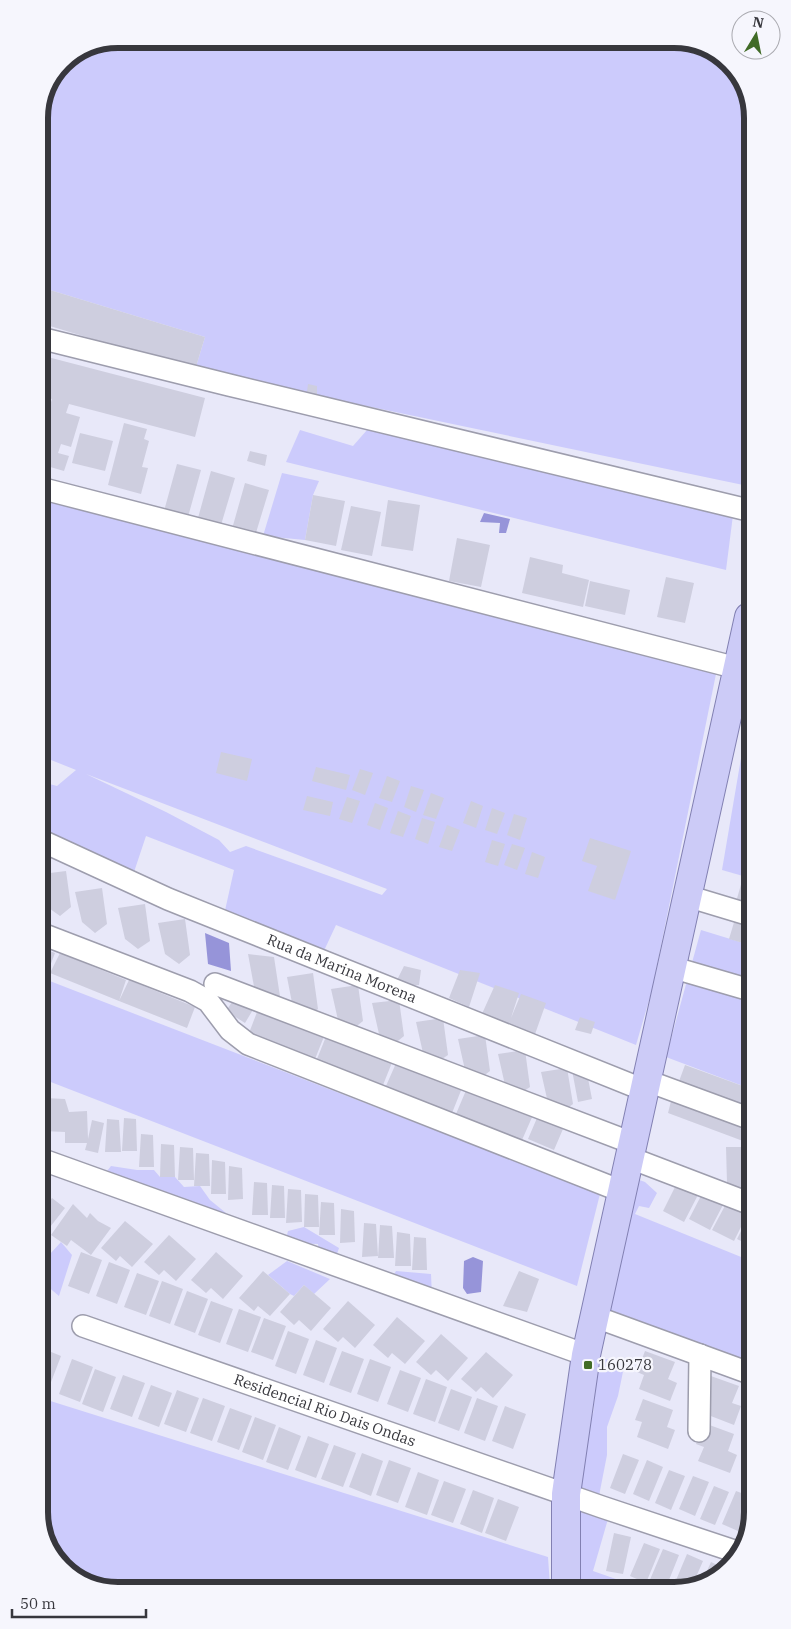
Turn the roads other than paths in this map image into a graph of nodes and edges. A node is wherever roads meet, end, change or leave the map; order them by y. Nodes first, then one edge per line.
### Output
1 (48, 340) edge
2 (48, 490) edge
3 (744, 509) edge
4 (744, 627) edge
5 (725, 665) junction
6 (48, 844) edge
7 (688, 896) junction
8 (744, 913) edge
9 (48, 936) edge
10 (671, 967) junction
11 (216, 984) dead end
12 (744, 988) edge
13 (645, 1085) junction
14 (744, 1117) edge
15 (630, 1150) junction
16 (48, 1162) edge
17 (610, 1186) junction
18 (744, 1201) edge
19 (593, 1316) junction
20 (83, 1326) dead end
21 (586, 1355) junction
22 (700, 1355) junction
23 (744, 1371) edge
24 (699, 1432) dead end
25 (566, 1494) junction
26 (732, 1550) edge
27 (566, 1582) edge

1 - 3 street
2 - 5 street
4 - 5 main road
5 - 7 main road
6 - 13 street, Rua da Marina Morena
7 - 8 street
7 - 10 main road
9 - 17 street
10 - 12 street
10 - 13 main road
11 - 15 street
13 - 14 street, Rua da Marina Morena
13 - 15 main road
15 - 17 main road
15 - 18 street
16 - 21 street
17 - 19 main road
19 - 21 main road
19 - 22 street
20 - 25 street, Residencial Rio Dais Ondas
21 - 25 main road
22 - 23 street
22 - 24 street
25 - 26 street, Residencial Rio Dais Ondas
25 - 27 main road

